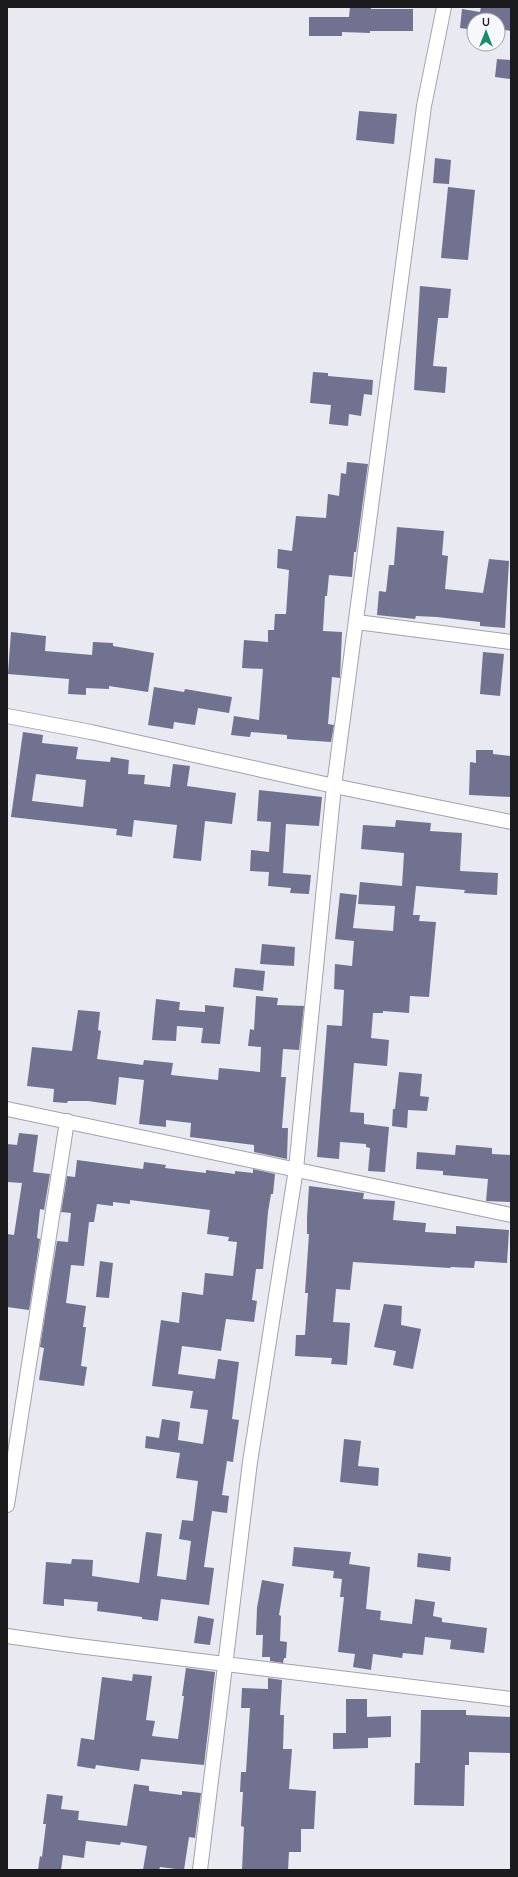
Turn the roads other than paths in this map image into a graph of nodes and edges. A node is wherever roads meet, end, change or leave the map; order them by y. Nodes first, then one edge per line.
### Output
1 (444, 7) edge
2 (356, 622) junction
3 (511, 642) edge
4 (7, 716) edge
5 (334, 786) junction
6 (511, 822) edge
7 (7, 1109) edge
8 (67, 1121) junction
9 (296, 1169) junction
10 (511, 1215) edge
11 (7, 1505) edge
12 (7, 1636) edge
13 (224, 1664) junction
14 (511, 1699) edge
15 (200, 1870) edge

1 - 2 street
2 - 3 street
2 - 5 street
4 - 5 street
5 - 6 street
5 - 9 street
7 - 8 street
8 - 9 street
8 - 11 street
9 - 10 street
9 - 13 street
12 - 13 street
13 - 14 street
13 - 15 street

